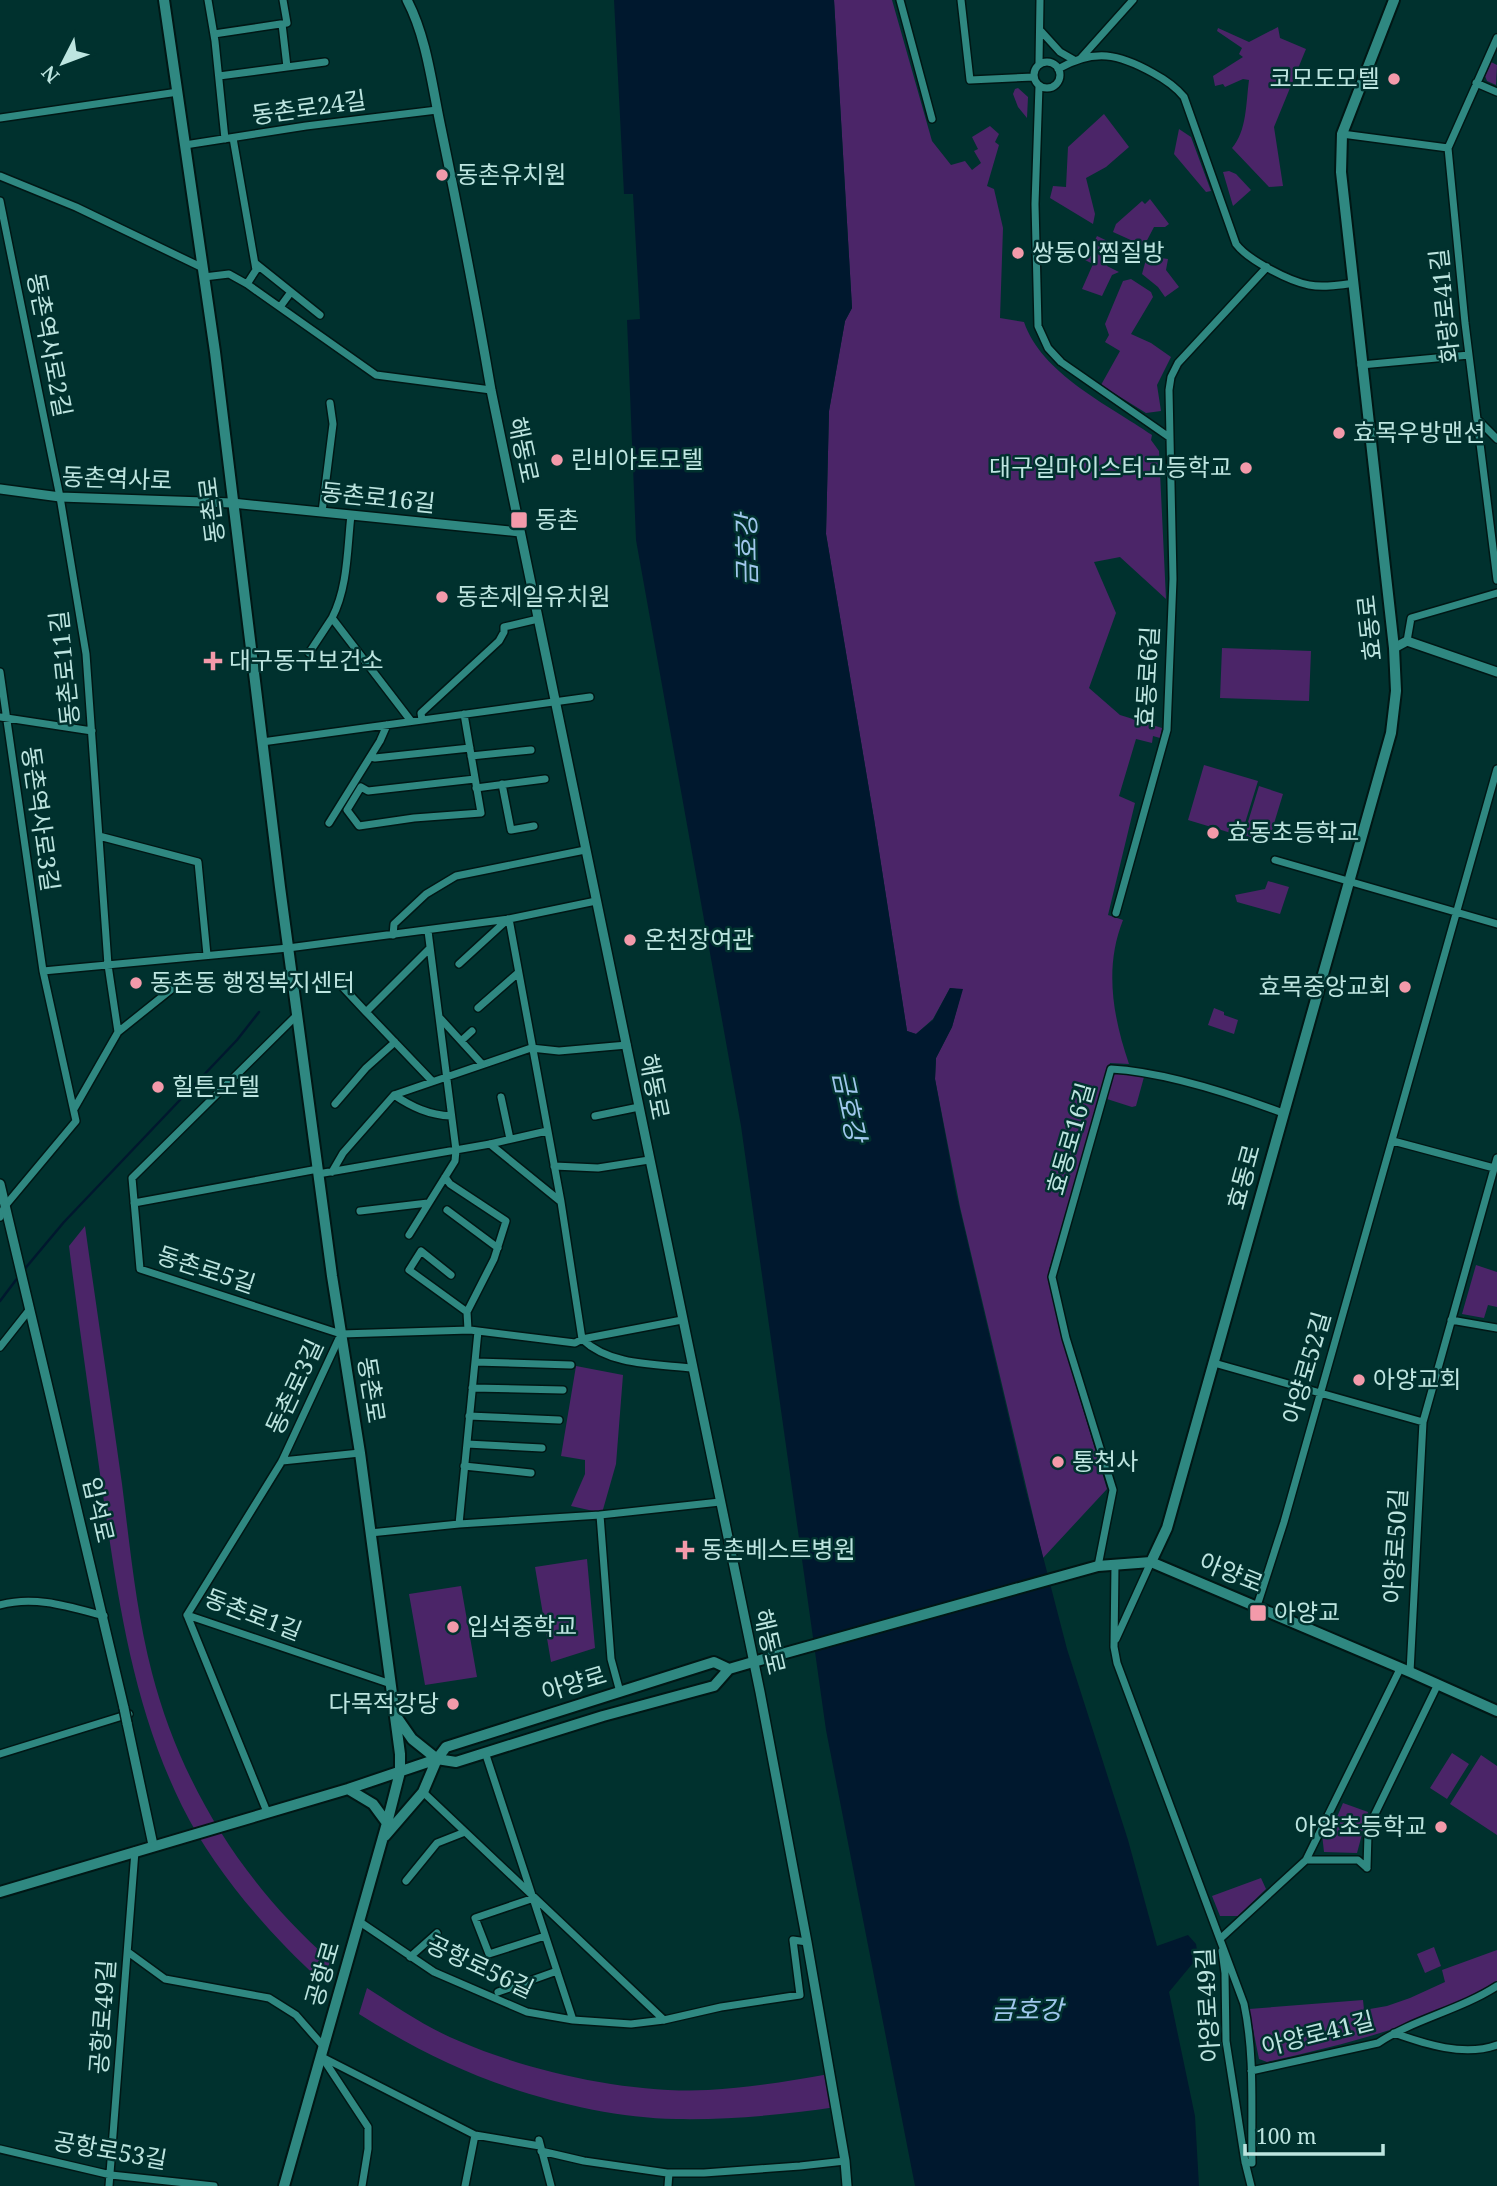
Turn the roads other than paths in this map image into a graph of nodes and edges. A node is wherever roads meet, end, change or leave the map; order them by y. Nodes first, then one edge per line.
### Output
1 (164, 0) edge
2 (208, 0) edge
3 (283, 0) edge
4 (407, 0) edge
5 (900, 0) edge
6 (961, 0) edge
7 (1040, 0) edge
8 (1133, 0) edge
9 (1394, 0) edge
10 (282, 24) junction
11 (1040, 30) junction
12 (214, 34) junction
13 (1497, 38) edge
14 (1077, 59) junction
15 (325, 62) dead end
16 (1039, 63) junction
17 (287, 67) junction
18 (1058, 69) junction
19 (219, 76) junction
20 (1034, 77) junction
21 (1476, 83) junction
22 (1039, 86) junction
23 (177, 92) junction
24 (1497, 92) edge
25 (437, 110) junction
26 (0, 118) edge
27 (932, 119) dead end
28 (1342, 134) junction
29 (229, 138) junction
30 (185, 145) junction
31 (1448, 148) junction
32 (0, 176) edge
33 (0, 201) edge
34 (254, 262) junction
35 (1267, 267) junction
36 (203, 273) junction
37 (1354, 283) junction
38 (247, 284) junction
39 (291, 292) junction
40 (280, 307) junction
41 (320, 314) dead end
42 (1469, 355) junction
43 (1361, 365) junction
44 (491, 390) junction
45 (330, 402) dead end
46 (1478, 420) junction
47 (1169, 437) junction
48 (1497, 439) edge
49 (0, 489) edge
50 (60, 497) junction
51 (232, 503) junction
52 (322, 512) junction
53 (351, 515) junction
54 (520, 532) junction
55 (1497, 580) edge
56 (1497, 593) edge
57 (332, 618) junction
58 (538, 619) junction
59 (1407, 641) junction
60 (1394, 648) junction
61 (309, 653) dead end
62 (0, 672) edge
63 (1497, 672) edge
64 (590, 697) dead end
65 (555, 701) junction
66 (464, 714) junction
67 (3, 717) edge
68 (422, 720) junction
69 (411, 721) junction
70 (387, 724) junction
71 (92, 731) junction
72 (262, 742) junction
73 (531, 750) dead end
74 (470, 752) junction
75 (371, 757) junction
76 (1497, 769) edge
77 (545, 779) dead end
78 (476, 783) junction
79 (502, 784) junction
80 (329, 823) dead end
81 (534, 826) dead end
82 (99, 836) junction
83 (585, 850) junction
84 (1275, 860) dead end
85 (1349, 881) junction
86 (596, 901) junction
87 (1456, 912) junction
88 (1116, 913) dead end
89 (509, 919) junction
90 (1497, 924) edge
91 (428, 931) junction
92 (393, 935) junction
93 (430, 947) junction
94 (288, 948) junction
95 (207, 956) junction
96 (459, 964) dead end
97 (108, 965) junction
98 (43, 971) junction
99 (518, 973) junction
100 (183, 980) dead end
101 (338, 982) dead end
102 (478, 1008) dead end
103 (366, 1012) junction
104 (297, 1015) junction
105 (439, 1017) junction
106 (472, 1031) dead end
107 (118, 1032) junction
108 (461, 1041) junction
109 (395, 1042) junction
110 (627, 1045) junction
111 (531, 1048) junction
112 (482, 1064) junction
113 (446, 1075) junction
114 (432, 1081) junction
115 (394, 1095) junction
116 (501, 1097) dead end
117 (335, 1104) dead end
118 (639, 1107) junction
119 (74, 1109) junction
120 (1283, 1113) junction
121 (451, 1116) junction
122 (595, 1116) dead end
123 (547, 1131) junction
124 (510, 1139) junction
125 (1393, 1140) junction
126 (490, 1144) junction
127 (456, 1150) junction
128 (1497, 1158) edge
129 (649, 1160) junction
130 (554, 1166) junction
131 (1494, 1168) junction
132 (318, 1172) junction
133 (332, 1172) junction
134 (445, 1177) junction
135 (0, 1184) edge
136 (561, 1202) junction
137 (134, 1203) junction
138 (428, 1203) junction
139 (5, 1206) junction
140 (360, 1210) dead end
141 (447, 1210) dead end
142 (0, 1217) edge
143 (409, 1234) dead end
144 (498, 1248) junction
145 (451, 1275) dead end
146 (30, 1309) junction
147 (467, 1312) junction
148 (682, 1320) junction
149 (1451, 1320) junction
150 (1497, 1328) edge
151 (468, 1330) junction
152 (478, 1331) junction
153 (341, 1334) junction
154 (582, 1339) junction
155 (0, 1346) edge
156 (475, 1362) junction
157 (1214, 1363) junction
158 (571, 1365) dead end
159 (692, 1368) junction
160 (472, 1388) junction
161 (563, 1390) dead end
162 (1320, 1392) junction
163 (469, 1416) junction
164 (559, 1420) dead end
165 (1423, 1422) junction
166 (467, 1444) junction
167 (542, 1448) dead end
168 (360, 1453) junction
169 (282, 1461) junction
170 (464, 1466) junction
171 (531, 1473) dead end
172 (720, 1502) junction
173 (600, 1515) junction
174 (459, 1524) junction
175 (370, 1533) junction
176 (1151, 1562) junction
177 (1115, 1564) junction
178 (1098, 1566) junction
179 (0, 1605) edge
180 (1257, 1606) junction
181 (187, 1615) junction
182 (104, 1616) junction
183 (1114, 1643) junction
184 (753, 1662) junction
185 (729, 1669) junction
186 (1405, 1670) junction
187 (391, 1684) junction
188 (1438, 1684) junction
189 (620, 1692) junction
190 (1497, 1711) edge
191 (395, 1714) junction
192 (127, 1715) junction
193 (485, 1752) junction
194 (0, 1754) edge
195 (437, 1759) junction
196 (400, 1772) junction
197 (348, 1789) junction
198 (423, 1792) junction
199 (267, 1812) junction
200 (387, 1823) junction
201 (465, 1832) junction
202 (383, 1839) junction
203 (153, 1845) junction
204 (135, 1850) junction
205 (1306, 1860) junction
206 (406, 1881) dead end
207 (0, 1892) edge
208 (534, 1898) junction
209 (360, 1922) junction
210 (437, 1933) dead end
211 (545, 1936) junction
212 (1220, 1938) junction
213 (807, 1942) junction
214 (128, 1952) junction
215 (410, 1957) junction
216 (557, 1971) junction
217 (1497, 1986) edge
218 (498, 1992) dead end
219 (573, 2020) junction
220 (664, 2020) junction
221 (1393, 2033) junction
222 (1497, 2045) edge
223 (324, 2047) junction
224 (1251, 2071) junction
225 (475, 2135) junction
226 (540, 2146) junction
227 (0, 2149) edge
228 (845, 2161) junction
229 (1245, 2162) junction
230 (670, 2173) junction
231 (111, 2175) junction
232 (109, 2186) edge
233 (214, 2186) edge
234 (284, 2186) edge
235 (362, 2186) edge
236 (466, 2186) edge
237 (551, 2186) edge
238 (668, 2186) edge
239 (847, 2186) edge
240 (1251, 2186) edge

1 - 23 main road, 동촌로
2 - 12 street
3 - 10 street
4 - 25 street, 해동로
5 - 27 street
6 - 20 street
7 - 11 street
8 - 14 street
9 - 28 main road, 효동로
10 - 12 street
10 - 17 street
11 - 14 street
11 - 16 street
12 - 19 street
13 - 21 street, 화랑로41길
14 - 18 street
14 - 35 street
15 - 17 street
16 - 18 street
16 - 20 street
17 - 19 street
18 - 22 street
19 - 29 street
20 - 22 street
21 - 24 street
21 - 31 street, 화랑로41길
22 - 47 street
23 - 26 street
23 - 30 main road, 동촌로
25 - 29 street, 동촌로24길
25 - 44 street, 해동로
28 - 31 street
28 - 37 main road, 효동로
29 - 30 street, 동촌로24길
29 - 34 street
30 - 36 main road, 동촌로
31 - 42 street, 화랑로41길
32 - 36 street
33 - 50 street, 동촌역사로2길
34 - 38 street
34 - 39 street
35 - 37 street
35 - 47 street, 효동로6길
36 - 38 street
36 - 51 main road, 동촌로
37 - 43 main road, 효동로
38 - 40 street
39 - 40 street
39 - 41 street
40 - 44 street
42 - 43 street
42 - 46 street, 화랑로41길
43 - 60 main road, 효동로
44 - 54 street, 해동로
45 - 52 street
46 - 48 street
46 - 55 street, 화랑로41길
47 - 88 street, 효동로6길
49 - 50 street, 동촌역사로
50 - 51 street, 동촌역사로
50 - 71 street, 동촌로11길
51 - 52 street, 동촌로16길
51 - 72 main road, 동촌로
52 - 53 street, 동촌로16길
53 - 54 street, 동촌로16길
53 - 57 street
54 - 58 street, 해동로
56 - 59 street, 효동로
57 - 61 street
57 - 69 street
58 - 65 street, 해동로
58 - 68 street
59 - 60 street
59 - 63 street
60 - 85 main road, 효동로
62 - 67 street, 동촌역사로3길
64 - 65 street
65 - 66 street
65 - 83 street, 해동로
66 - 68 street
66 - 74 street
67 - 71 street
67 - 98 street, 동촌역사로3길
68 - 69 street
69 - 70 street
70 - 72 street
70 - 75 street
71 - 82 street, 동촌로11길
72 - 94 main road, 동촌로
73 - 74 street
74 - 75 street
74 - 78 street
75 - 80 street
76 - 87 street, 아양로52길
77 - 79 street
78 - 78 street
78 - 79 street
79 - 81 street
82 - 95 street
82 - 97 street, 동촌로11길
83 - 86 street, 해동로
83 - 92 street
84 - 85 street
85 - 87 street
85 - 120 main road, 효동로
86 - 89 street
86 - 110 street, 해동로
87 - 90 street
87 - 125 street, 아양로52길
89 - 91 street
89 - 96 street
89 - 99 street
91 - 92 street
91 - 93 street
92 - 94 street
93 - 103 street
93 - 105 street
94 - 95 street
94 - 104 main road, 동촌로
95 - 97 street
97 - 98 street
97 - 107 street, 동촌로11길
98 - 119 street, 동촌역사로3길
99 - 102 street
99 - 111 street
100 - 107 street
101 - 103 street
103 - 109 street
104 - 132 main road, 동촌로
104 - 137 street
105 - 108 street
105 - 113 street
106 - 108 street
107 - 119 street
108 - 112 street
109 - 114 street
109 - 117 street
110 - 111 street
110 - 118 street, 해동로
111 - 112 street
111 - 123 street
112 - 113 street
113 - 114 street
113 - 121 street
114 - 115 street
115 - 121 street
115 - 133 street
116 - 124 street
118 - 122 street
118 - 129 street, 해동로
119 - 139 street, 동촌역사로3길
120 - 157 main road, 효동로
120 - 178 street, 효동로16길
121 - 127 street
123 - 124 street
123 - 130 street
124 - 126 street
125 - 131 street
125 - 162 street, 아양로52길
126 - 127 street
126 - 136 street
127 - 133 street
127 - 134 street
128 - 131 street, 아양로50길
129 - 130 street
129 - 148 street, 해동로
130 - 136 street
131 - 149 street, 아양로50길
132 - 133 street
132 - 137 street
132 - 153 main road, 동촌로
134 - 138 street
134 - 144 street
135 - 139 street, 입석로
136 - 154 street
137 - 153 street, 동촌로5길
138 - 140 street
138 - 143 street
139 - 142 street
139 - 146 street, 입석로
141 - 144 street
144 - 147 street
145 - 147 street
146 - 155 street
146 - 182 street, 입석로
147 - 151 street
148 - 154 street
148 - 159 street, 해동로
149 - 150 street
149 - 165 street, 아양로50길
151 - 152 street
151 - 153 street
152 - 154 street
152 - 156 street
153 - 168 main road, 동촌로
153 - 169 street, 동촌로3길
154 - 159 street
156 - 158 street
156 - 160 street
157 - 162 street
157 - 176 main road, 효동로
159 - 172 street, 해동로
160 - 161 street
160 - 163 street
162 - 165 street
162 - 180 street, 아양로52길
163 - 164 street
163 - 166 street
165 - 186 street, 아양로50길
166 - 167 street
166 - 170 street
168 - 169 street, 동촌로3길
168 - 175 main road, 동촌로
169 - 181 street, 동촌로1길
170 - 171 street
170 - 174 street
172 - 173 street
172 - 184 street, 해동로
173 - 174 street
173 - 189 street
174 - 175 street
175 - 187 main road, 동촌로
176 - 177 main road, 아양로
176 - 180 main road, 아양로
176 - 183 street
177 - 178 main road, 아양로
177 - 183 street
178 - 184 main road, 아양로
179 - 182 street
180 - 186 main road, 아양로
181 - 187 street, 동촌로1길
181 - 199 street
182 - 192 street, 입석로
183 - 212 street
184 - 185 main road, 아양로
184 - 213 street, 해동로
185 - 189 main road, 아양로
185 - 193 main road, 아양로
186 - 188 main road, 아양로
186 - 205 street, 아양로49길
187 - 191 main road, 동촌로
188 - 190 main road, 아양로
188 - 205 street
189 - 195 main road, 아양로
191 - 195 main road
191 - 196 main road, 동촌로
192 - 194 street
192 - 203 street, 입석로
193 - 195 main road, 아양로
193 - 208 street
195 - 196 main road, 아양로
195 - 198 main road
196 - 197 main road, 아양로
196 - 200 main road, 공항로
197 - 199 main road, 아양로
197 - 200 main road
198 - 201 street
198 - 202 main road
199 - 203 main road, 아양로
200 - 202 main road, 공항로
201 - 206 street
201 - 208 street
202 - 209 main road, 공항로
203 - 204 main road, 아양로
204 - 207 main road, 아양로
204 - 214 street, 공항로49길
205 - 212 street, 아양로49길
208 - 211 street
208 - 211 street
208 - 220 street
209 - 215 street, 공항로56길
209 - 223 main road, 공항로
210 - 215 street
211 - 216 street
212 - 224 street
212 - 229 street, 아양로49길
213 - 220 street, 공항로56길
213 - 228 street, 해동로
214 - 223 street
214 - 231 street, 공항로49길
215 - 219 street, 공항로56길
216 - 218 street
216 - 219 street
217 - 221 street, 아양로41길
219 - 220 street, 공항로56길
221 - 222 street, 아양로41길
221 - 224 street, 아양로41길
223 - 234 main road, 공항로
224 - 229 street
225 - 226 street
225 - 235 street
225 - 236 street
226 - 230 street
226 - 237 street
227 - 231 street, 공항로53길
228 - 230 street
228 - 239 street, 해동로
229 - 240 street, 아양로49길
230 - 238 street
231 - 232 street, 공항로49길
231 - 233 street, 공항로53길

